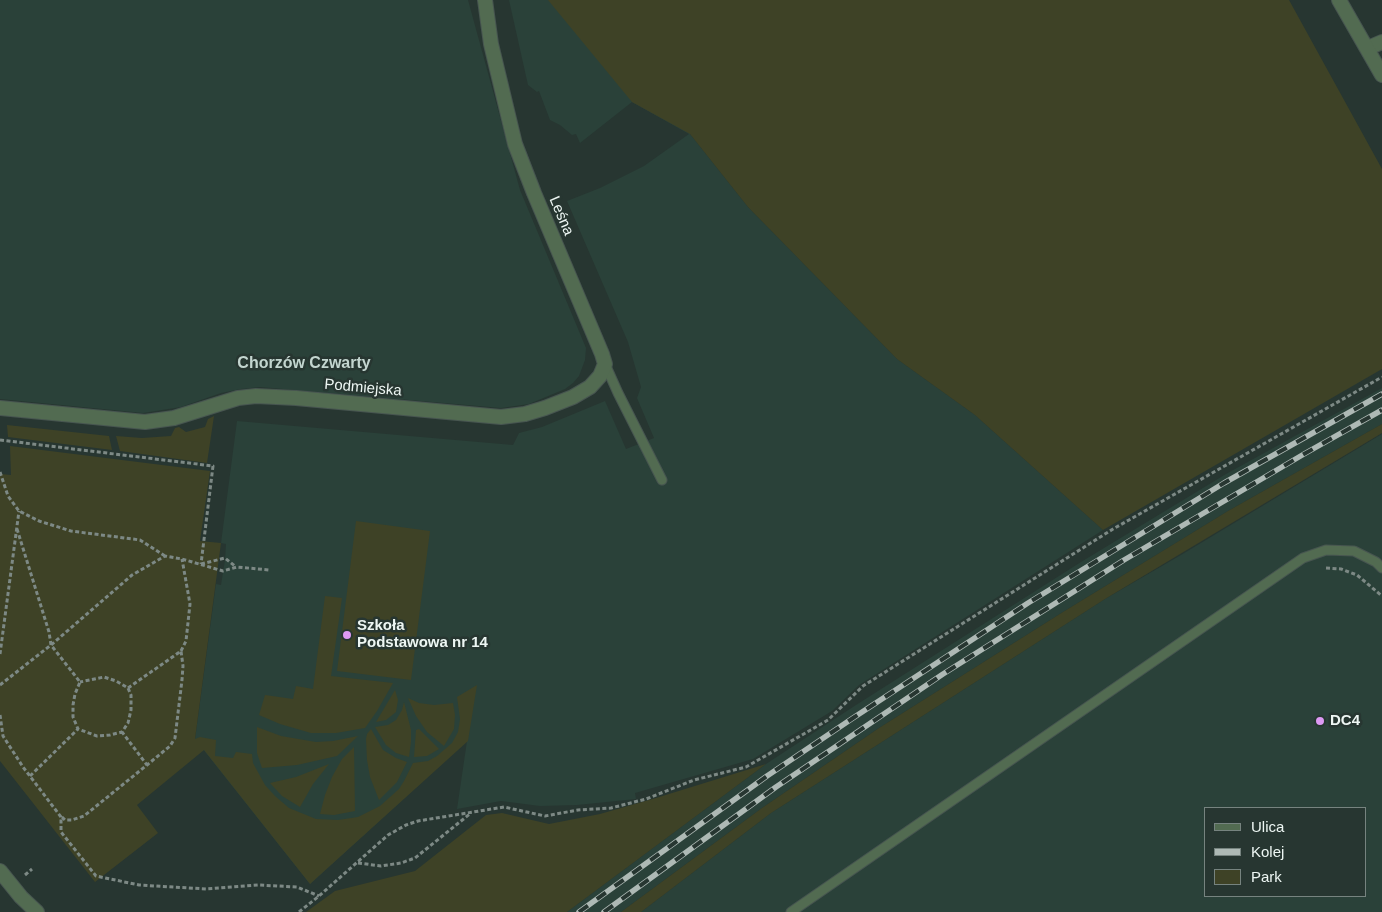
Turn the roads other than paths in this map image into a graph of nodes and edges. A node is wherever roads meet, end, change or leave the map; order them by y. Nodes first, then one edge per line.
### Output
1 (485, 0) edge
2 (1340, 0) edge
3 (1382, 42) edge
4 (1368, 48) junction
5 (1382, 75) edge
6 (605, 364) junction
7 (0, 408) edge
8 (662, 480) dead end
9 (1382, 568) edge
10 (0, 871) edge
11 (37, 912) edge
12 (791, 912) edge

1 - 6 street, Leśna
2 - 4 street
3 - 4 street
4 - 5 street
6 - 7 street, Podmiejska
6 - 8 lane
9 - 12 lane
10 - 11 street

